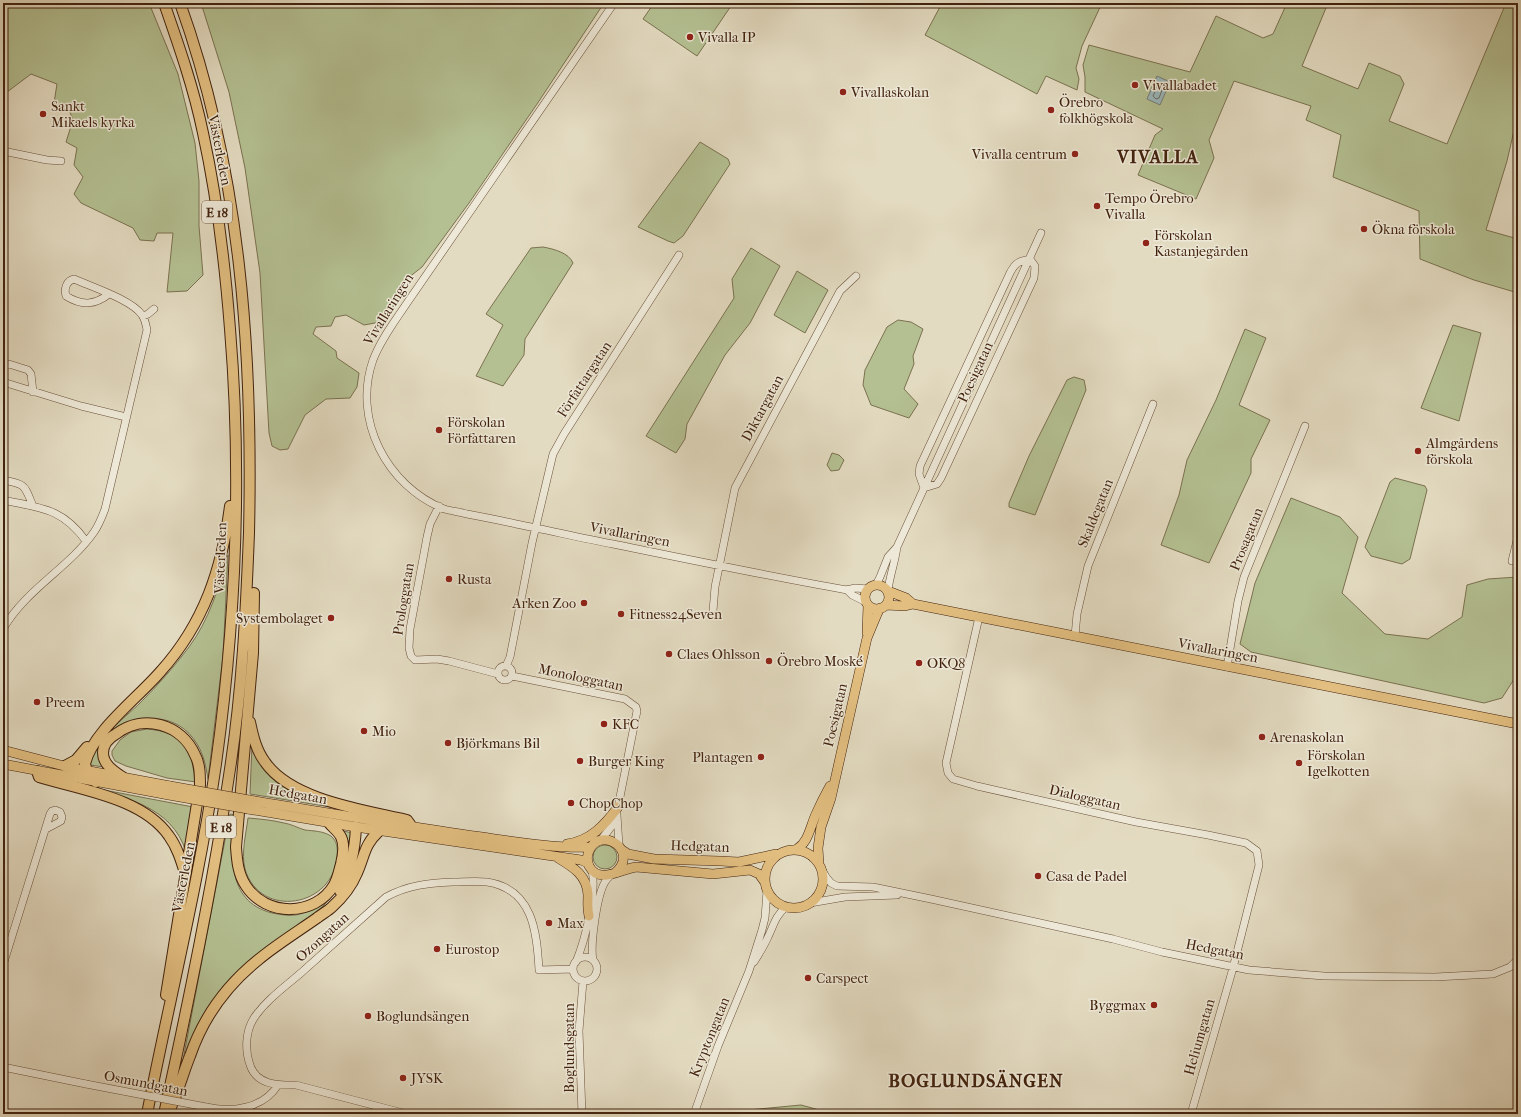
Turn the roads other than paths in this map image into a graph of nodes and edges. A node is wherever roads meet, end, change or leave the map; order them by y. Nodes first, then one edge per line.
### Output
1 (164, 3) edge
2 (180, 3) edge
3 (614, 3) edge
4 (3, 151) edge
5 (61, 161) dead end
6 (1042, 233) dead end
7 (680, 255) dead end
8 (1030, 259) junction
9 (856, 276) dead end
10 (109, 294) junction
11 (154, 309) dead end
12 (143, 316) junction
13 (3, 367) edge
14 (3, 382) edge
15 (33, 392) junction
16 (1153, 404) dead end
17 (126, 417) junction
18 (1305, 426) dead end
19 (3, 480) edge
20 (924, 488) junction
21 (3, 500) edge
22 (236, 500) junction
23 (33, 506) junction
24 (439, 506) junction
25 (536, 528) junction
26 (1518, 536) edge
27 (248, 540) junction
28 (86, 541) junction
29 (897, 547) junction
30 (1512, 561) dead end
31 (719, 566) junction
32 (872, 587) junction
33 (847, 590) junction
34 (888, 591) junction
35 (867, 603) junction
36 (913, 604) junction
37 (883, 607) junction
38 (713, 611) dead end
39 (980, 617) junction
40 (3, 629) edge
41 (1075, 636) junction
42 (867, 638) junction
43 (506, 666) junction
44 (1227, 667) junction
45 (498, 674) junction
46 (512, 676) junction
47 (248, 712) junction
48 (1518, 724) edge
49 (94, 744) junction
50 (3, 750) edge
51 (3, 764) edge
52 (66, 766) junction
53 (86, 770) junction
54 (37, 771) junction
55 (835, 776) junction
56 (124, 778) junction
57 (96, 782) junction
58 (170, 790) junction
59 (248, 804) junction
60 (618, 807) junction
61 (329, 823) junction
62 (357, 823) junction
63 (412, 826) junction
64 (46, 829) dead end
65 (379, 831) junction
66 (601, 840) junction
67 (556, 846) junction
68 (591, 847) junction
69 (620, 848) junction
70 (797, 849) junction
71 (778, 854) junction
72 (553, 856) junction
73 (820, 866) junction
74 (590, 867) junction
75 (186, 874) junction
76 (613, 874) junction
77 (764, 881) junction
78 (767, 891) junction
79 (909, 895) junction
80 (339, 899) junction
81 (810, 903) junction
82 (786, 907) junction
83 (589, 916) junction
84 (1518, 959) edge
85 (592, 960) junction
86 (3, 965) edge
87 (575, 966) junction
88 (1233, 968) junction
89 (749, 970) junction
90 (583, 981) junction
91 (158, 1060) junction
92 (3, 1067) edge
93 (278, 1085) junction
94 (165, 1112) edge
95 (147, 1114) edge
96 (407, 1114) edge
97 (582, 1114) edge
98 (694, 1114) edge
99 (1191, 1114) edge

1 - 22 highway, Västerleden / E 18
2 - 27 highway, Västerleden / E 18
3 - 24 street, Vivallaringen
4 - 5 street
6 - 8 street, Poesigatan
7 - 25 street, Författargatan
8 - 20 street, Poesigatan
8 - 20 street, Poesigatan
8 - 20 street, Poesigatan
9 - 31 street, Diktargatan
10 - 10 street
10 - 12 street
11 - 12 street
12 - 17 street
13 - 15 street
14 - 15 street
15 - 17 street
16 - 41 street, Skaldegatan
17 - 28 street
18 - 44 street, Prosagatan
19 - 23 street
20 - 29 street, Poesigatan
21 - 23 street
22 - 49 highway, E 18
22 - 91 highway, Västerleden / E 18
23 - 28 street
24 - 25 street, Vivallaringen
24 - 45 street, Prologgatan
25 - 31 street, Vivallaringen
25 - 43 street
26 - 30 street
27 - 47 highway, E 18
27 - 94 highway, Västerleden / E 18
28 - 40 street
29 - 32 street, Poesigatan
29 - 34 street, Poesigatan
31 - 33 street, Vivallaringen
31 - 38 street, Diktargatan
32 - 33 street, Vivallaringen
32 - 34 main road
32 - 35 main road
33 - 35 street, Vivallaringen
34 - 36 main road, Vivallaringen
34 - 37 main road
35 - 37 main road
35 - 42 main road, Poesigatan
36 - 37 main road, Vivallaringen
36 - 39 main road, Vivallaringen
37 - 42 main road, Poesigatan
39 - 41 main road, Vivallaringen
39 - 88 street, Dialoggatan
41 - 44 main road, Vivallaringen
42 - 55 main road, Poesigatan
43 - 45 street
43 - 46 street
44 - 48 main road, Vivallaringen
45 - 46 street
46 - 60 street, Monologgatan
47 - 61 highway, E 18
47 - 63 highway, E 18
49 - 52 highway, E 18
49 - 53 highway, E 18
50 - 52 main road, Hedgatan
51 - 54 main road, Hedgatan
52 - 53 main road, Hedgatan
53 - 56 main road, Hedgatan
53 - 57 highway
54 - 57 main road, Hedgatan
54 - 75 highway
55 - 70 main road, Poesigatan
55 - 73 main road, Poesigatan
56 - 58 main road, Hedgatan
56 - 75 highway, E 18
57 - 58 main road, Hedgatan
58 - 59 main road, Hedgatan, bridge
59 - 61 main road, Hedgatan
59 - 62 main road, Hedgatan
60 - 66 street, Monologgatan
60 - 67 main road
60 - 69 street, Monologgatan
61 - 62 main road, Hedgatan
62 - 63 main road, Hedgatan
62 - 65 main road, Hedgatan
62 - 80 highway, E 18
63 - 67 main road, Hedgatan
64 - 86 street
65 - 72 main road, Hedgatan
65 - 80 highway, E 18
66 - 68 main road
66 - 69 main road
67 - 68 main road, Hedgatan
68 - 74 main road
69 - 71 main road, Hedgatan
69 - 76 main road
70 - 71 main road
70 - 73 main road
71 - 77 main road
72 - 74 main road, Hedgatan
72 - 83 main road
73 - 79 street, Hedgatan
73 - 81 main road
74 - 76 main road
74 - 83 street
75 - 91 highway, E 18
76 - 77 main road, Hedgatan
76 - 85 street
77 - 78 main road
78 - 82 main road
78 - 89 street, Kryptongatan
79 - 81 street, Hedgatan
79 - 88 street, Hedgatan
80 - 94 highway, E 18
81 - 82 main road
82 - 89 street, Kryptongatan
83 - 87 street
84 - 88 street, Hedgatan
85 - 87 street
85 - 90 street
87 - 90 street
87 - 93 street, Ozongatan
88 - 99 street, Heliumgatan
89 - 98 street, Kryptongatan
90 - 97 street, Boglundsgatan
91 - 95 highway, Västerleden / E 18
92 - 93 street, Osmundgatan, bridge
93 - 96 street, Ozongatan

